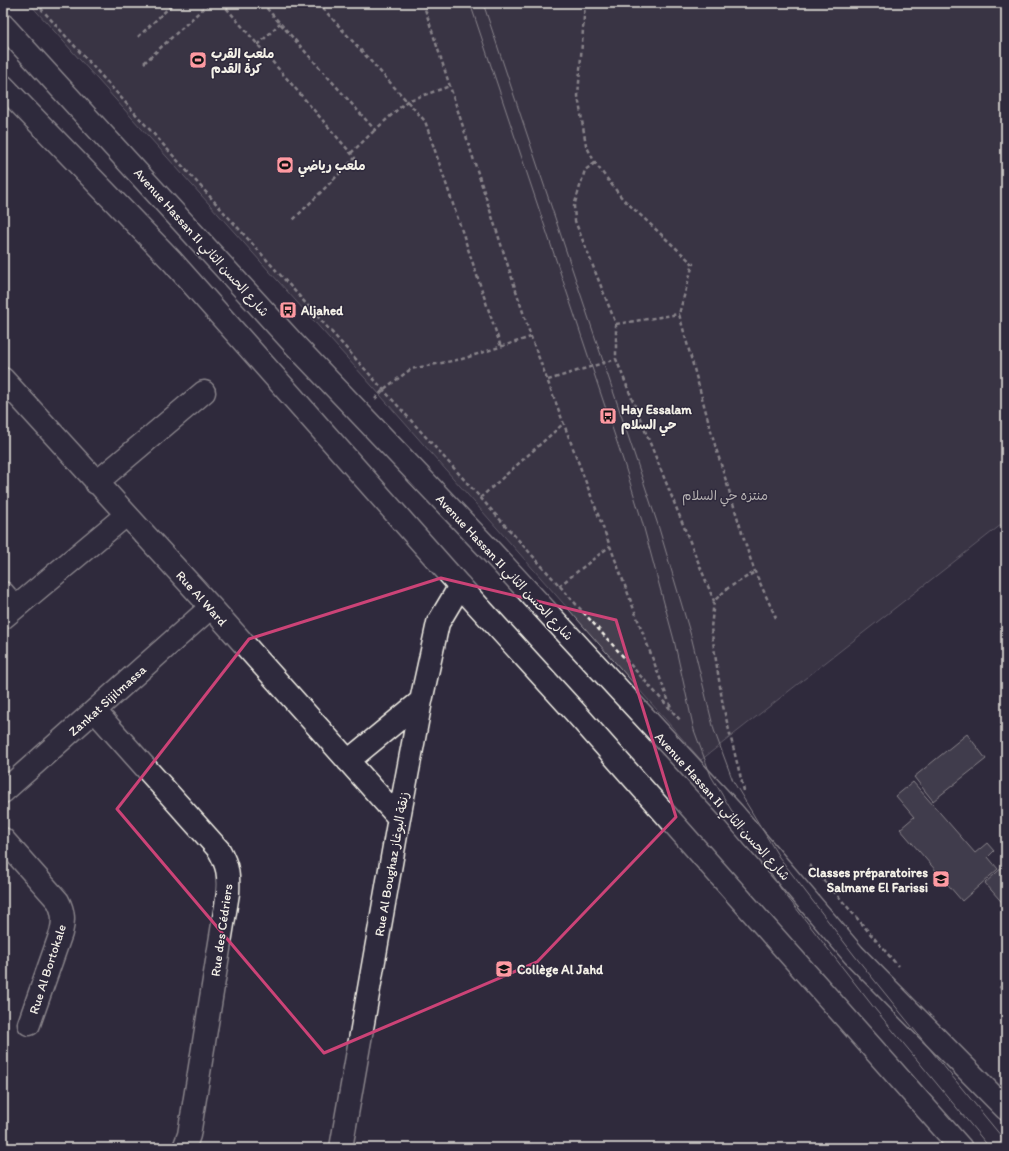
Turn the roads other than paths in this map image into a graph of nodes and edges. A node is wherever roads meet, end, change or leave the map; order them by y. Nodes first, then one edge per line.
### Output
1 (3, 25) edge
2 (3, 86) edge
3 (3, 379) edge
4 (204, 392) dead end
5 (96, 482) junction
6 (126, 515) junction
7 (460, 586) junction
8 (7, 606) edge
9 (210, 607) junction
10 (421, 702) junction
11 (95, 710) junction
12 (348, 761) junction
13 (3, 792) edge
14 (399, 818) junction
15 (3, 839) edge
16 (29, 1024) dead end
17 (1004, 1106) edge
18 (184, 1148) edge
19 (341, 1148) edge
20 (961, 1148) edge

1 - 17 main road, Avenue Hassan II شارع الحسن الثاني
2 - 7 main road
3 - 5 main road, Rue Al Ward
4 - 5 main road
5 - 6 main road, Rue Al Ward
6 - 8 main road
6 - 9 main road, Rue Al Ward
7 - 10 main road, Rue Al Boughaz زنقة البوغاز
7 - 20 main road
9 - 11 main road, Zankat Sijilmassa
9 - 12 main road, Rue Al Ward
10 - 12 main road
10 - 14 main road, Rue Al Boughaz زنقة البوغاز
11 - 13 main road, Zankat Sijilmassa
11 - 18 main road, Rue des Cédriers
12 - 14 main road, Rue Al Ward
14 - 19 main road, Rue Al Boughaz زنقة البوغاز
15 - 16 main road, Rue Al Bortokale

